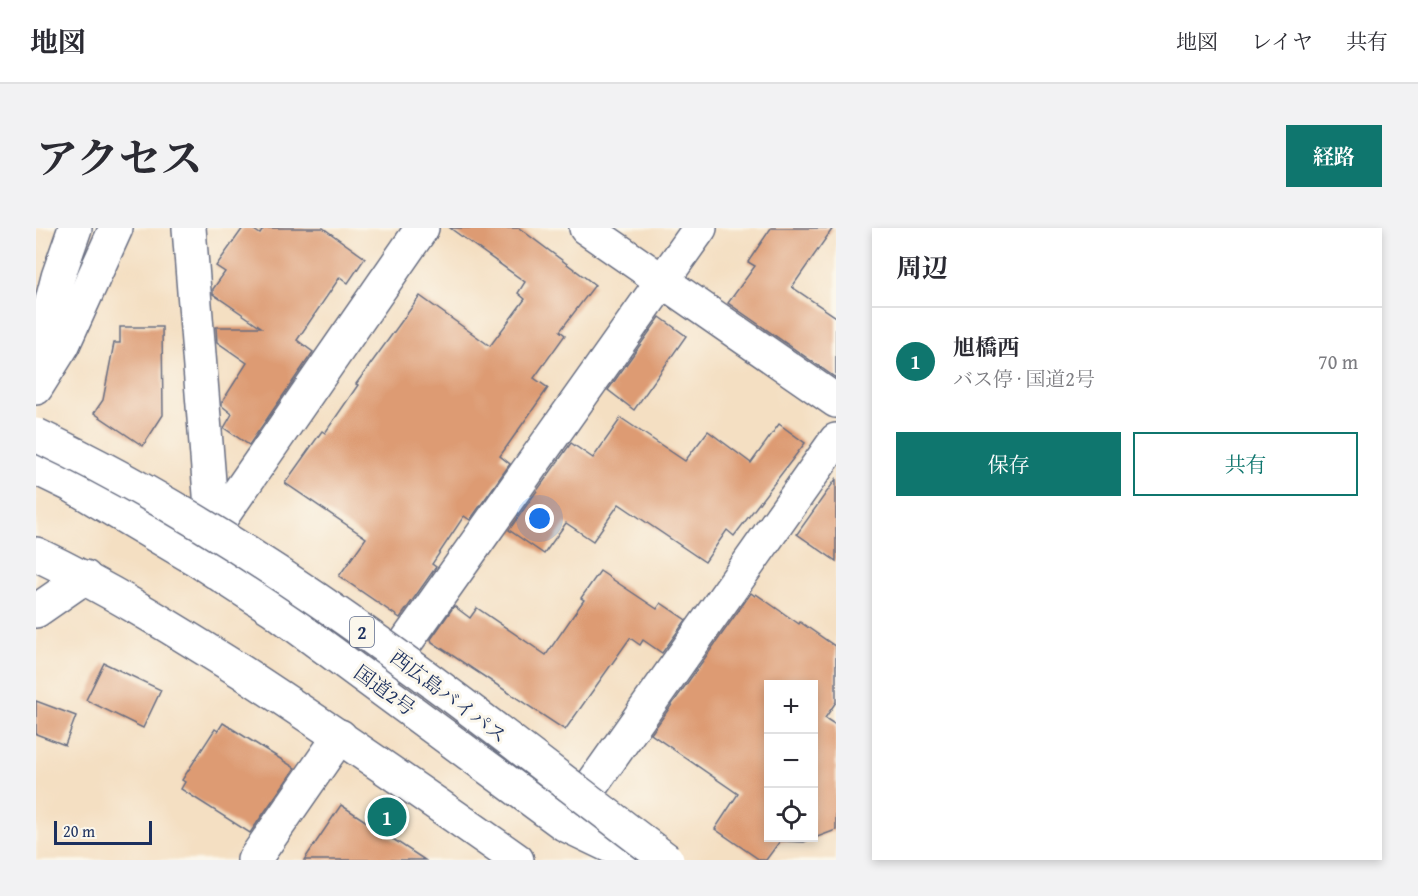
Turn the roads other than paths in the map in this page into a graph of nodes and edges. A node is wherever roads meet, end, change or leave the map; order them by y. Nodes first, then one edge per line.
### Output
1 (75, 228) edge
2 (116, 228) edge
3 (189, 228) edge
4 (422, 228) edge
5 (586, 228) edge
6 (700, 228) edge
7 (664, 281) junction
8 (36, 363) edge
9 (36, 388) edge
10 (836, 401) edge
11 (36, 435) edge
12 (836, 440) edge
13 (36, 468) edge
14 (36, 481) edge
15 (36, 554) edge
16 (194, 558) junction
17 (85, 577) junction
18 (36, 611) edge
19 (376, 684) junction
20 (340, 736) junction
21 (564, 824) junction
22 (254, 860) edge
23 (517, 860) edge
24 (598, 860) edge
25 (639, 860) edge
26 (667, 860) edge

1 - 8 main road
2 - 9 main road
3 - 16 main road
4 - 16 main road
5 - 7 main road
6 - 7 main road
7 - 10 main road
7 - 19 main road
11 - 26 main road, 西広島バイパス / 2, bridge
12 - 21 main road
13 - 16 main road, 国道2号 / 2
14 - 24 main road, 西広島バイパス / 2
15 - 17 main road
16 - 19 main road, 国道2号 / 2
17 - 18 main road
17 - 20 main road
19 - 21 main road, 国道2号 / 2
20 - 22 main road
20 - 23 main road
21 - 25 main road, 国道2号 / 2

